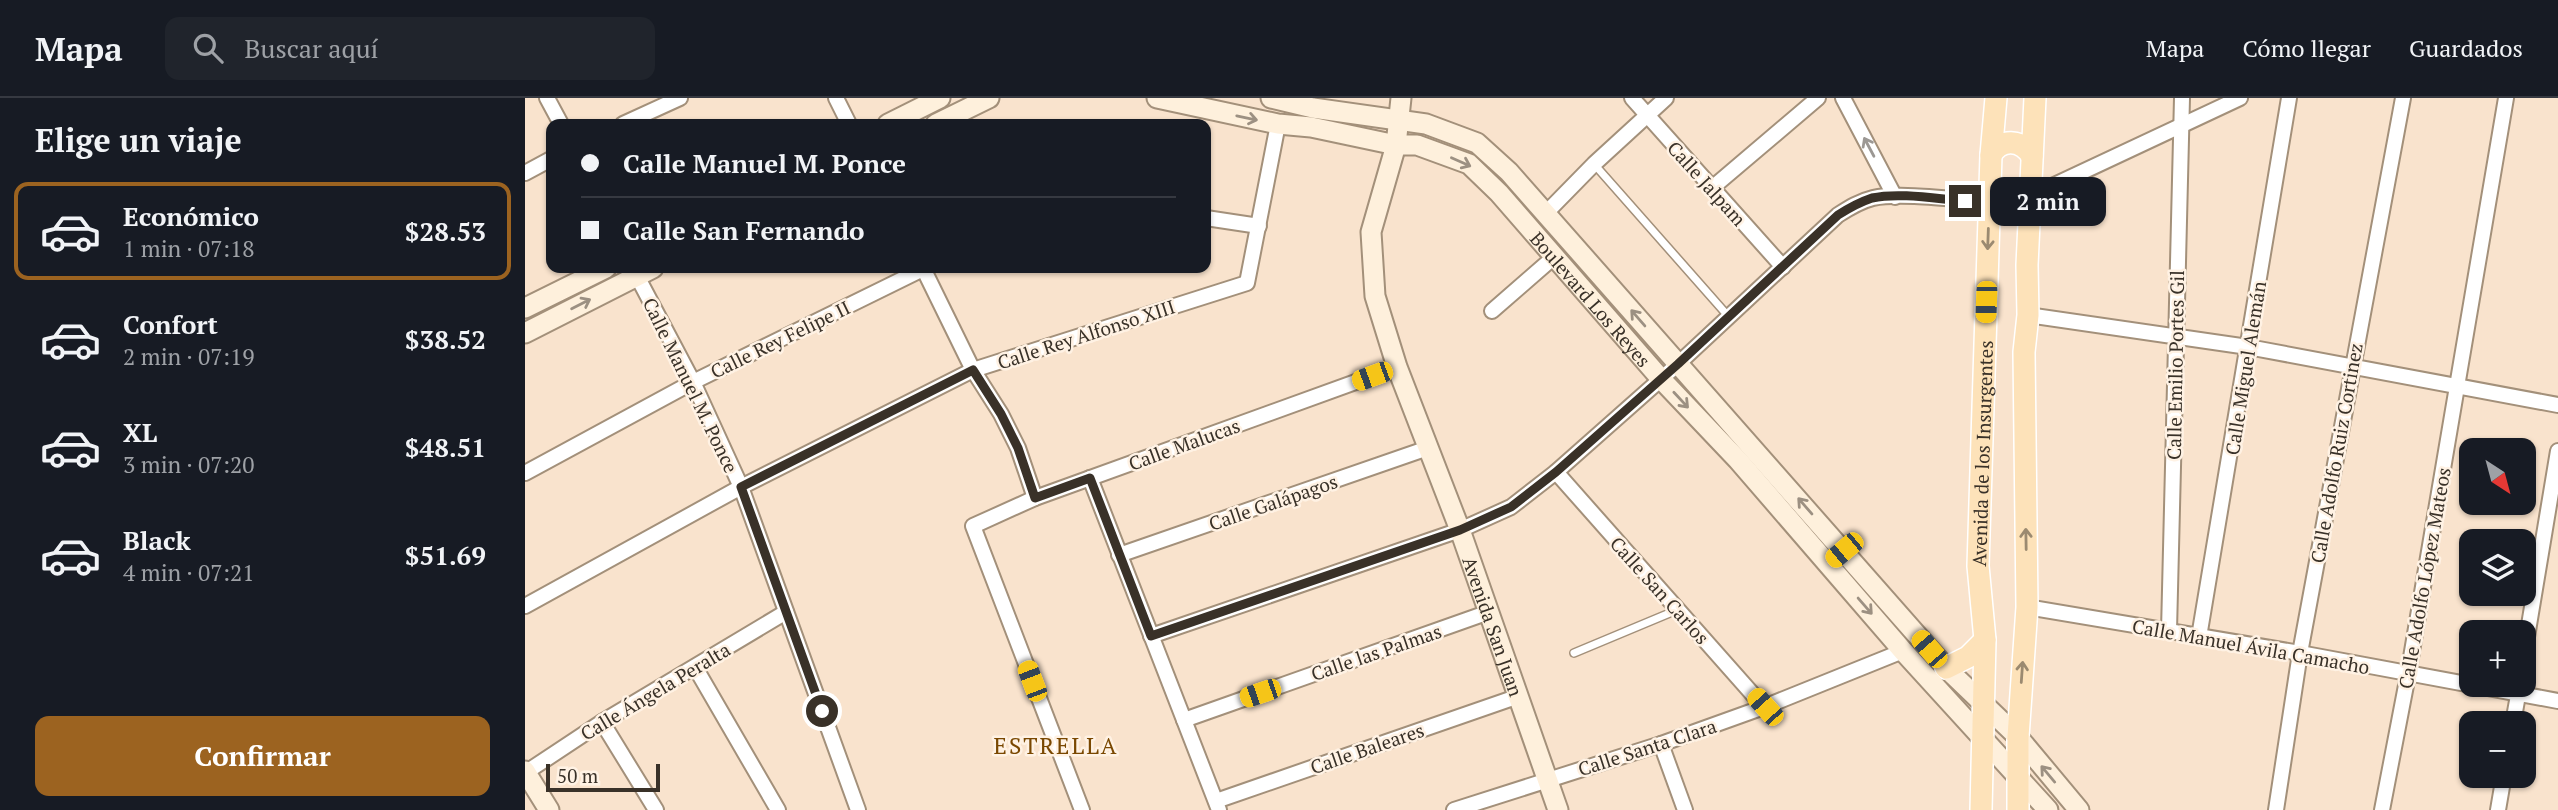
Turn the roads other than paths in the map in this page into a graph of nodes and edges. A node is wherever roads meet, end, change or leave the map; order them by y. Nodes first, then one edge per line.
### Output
1 (547, 98) edge
2 (680, 98) edge
3 (835, 98) edge
4 (940, 98) edge
5 (989, 98) edge
6 (1157, 98) edge
7 (1271, 98) edge
8 (1401, 98) edge
9 (1632, 98) edge
10 (1666, 98) edge
11 (1818, 98) edge
12 (1843, 98) edge
13 (1996, 98) edge
14 (2035, 98) edge
15 (2182, 98) edge
16 (2240, 98) edge
17 (2289, 98) edge
18 (2403, 98) edge
19 (2506, 98) edge
20 (1647, 115) junction
21 (558, 119) edge
22 (634, 119) edge
23 (846, 119) edge
24 (898, 119) edge
25 (946, 119) edge
26 (1399, 120) junction
27 (1279, 124) junction
28 (2181, 126) junction
29 (1396, 145) junction
30 (1991, 155) junction
31 (2032, 156) junction
32 (546, 162) edge
33 (1594, 163) junction
34 (525, 173) edge
35 (1712, 188) junction
36 (1895, 197) junction
37 (2031, 197) junction
38 (1989, 202) junction
39 (1545, 214) junction
40 (1211, 219) edge
41 (1259, 226) junction
42 (1554, 257) junction
43 (1783, 267) junction
44 (596, 273) edge
45 (643, 273) edge
46 (645, 273) edge
47 (914, 273) edge
48 (926, 273) edge
49 (525, 308) edge
50 (1492, 311) dead end
51 (2028, 315) junction
52 (1729, 317) junction
53 (525, 333) edge
54 (2175, 335) junction
55 (2248, 347) junction
56 (1678, 364) junction
57 (1397, 367) junction
58 (2351, 367) junction
59 (973, 370) junction
60 (1661, 379) junction
61 (693, 382) junction
62 (2457, 387) junction
63 (2558, 405) edge
64 (1428, 448) junction
65 (2558, 451) edge
66 (1556, 472) junction
67 (525, 473) edge
68 (1090, 478) junction
69 (741, 487) junction
70 (1035, 498) junction
71 (1460, 530) junction
72 (1119, 555) junction
73 (1836, 557) junction
74 (525, 606) edge
75 (2027, 607) junction
76 (1678, 609) junction
77 (786, 612) junction
78 (1489, 612) junction
79 (2530, 620) edge
80 (2169, 632) junction
81 (1151, 636) junction
82 (2200, 637) junction
83 (1985, 640) junction
84 (1903, 650) junction
85 (1574, 653) dead end
86 (2300, 653) junction
87 (695, 667) junction
88 (1946, 668) junction
89 (2408, 675) junction
90 (2459, 682) edge
91 (2536, 695) edge
92 (1519, 696) junction
93 (2558, 701) edge
94 (1983, 706) junction
95 (1765, 707) junction
96 (1184, 720) junction
97 (602, 722) junction
98 (1983, 737) junction
99 (2018, 737) junction
100 (1661, 744) junction
101 (525, 772) edge
102 (2018, 777) junction
103 (1546, 779) junction
104 (2502, 788) edge
105 (1217, 806) edge
106 (549, 810) edge
107 (656, 810) edge
108 (778, 810) edge
109 (858, 810) edge
110 (1082, 810) edge
111 (1454, 810) edge
112 (1558, 810) edge
113 (1685, 810) edge
114 (1981, 810) edge
115 (2018, 810) edge
116 (2047, 810) edge
117 (2079, 810) edge
118 (2276, 810) edge
119 (2382, 810) edge
120 (2498, 810) edge

1 - 21 street
2 - 22 street
3 - 23 street
4 - 24 main road
5 - 25 main road
6 -> 27 main road, Boulevard Los Reyes
7 - 26 main road, Boulevard Los Reyes
8 - 26 main road, Avenida San Juan
9 - 20 street, Calle Jalpam
10 - 20 street
11 - 35 street
36 -> 12 street
13 - 30 main road, Avenida de los Insurgentes
14 - 31 main road
15 - 28 street, Calle Emilio Portes Gil
16 - 28 street
17 - 55 street, Calle Miguel Alemán
18 - 58 street, Calle Adolfo Ruiz Cortinez
19 - 62 street, Calle Adolfo López Mateos
20 - 33 street
20 - 35 street, Calle Jalpam
26 - 29 main road, Avenida San Juan
26 - 39 main road, Boulevard Los Reyes
27 - 29 main road, Boulevard Los Reyes
27 - 41 street, Calle Rey Alfonso XIII
28 - 37 street
28 - 54 street, Calle Emilio Portes Gil
29 -> 42 main road, Boulevard Los Reyes
29 - 57 main road, Avenida San Juan
30 - 31 main road
30 - 38 main road, Avenida de los Insurgentes
31 - 37 main road
32 - 34 street
33 - 39 street
33 - 52 lane
35 - 43 street, Calle Jalpam
36 - 38 street
36 - 43 street
37 - 51 main road
38 -> 83 main road, Avenida de los Insurgentes
56 -> 39 main road, Boulevard Los Reyes
40 - 41 street
41 - 59 street, Calle Rey Alfonso XIII
42 - 50 street
42 - 60 main road, Boulevard Los Reyes
43 - 52 street
44 - 49 main road
53 -> 45 main road
46 - 61 street, Calle Manuel M. Ponce
47 - 61 street, Calle Rey Felipe II
48 - 59 street
51 - 54 street
75 -> 51 main road
52 - 56 street
54 - 55 street
54 - 80 street, Calle Emilio Portes Gil
55 - 58 street
55 - 82 street, Calle Miguel Alemán
56 - 60 street
73 -> 56 main road, Boulevard Los Reyes
57 - 64 main road, Avenida San Juan
57 - 68 street, Calle Malucas
58 - 62 street
58 - 86 street, Calle Adolfo Ruiz Cortinez
59 - 69 street, Calle Rey Alfonso XIII
59 - 70 street
60 - 66 street
60 -> 73 main road, Boulevard Los Reyes
61 - 67 street, Calle Rey Felipe II
61 - 69 street, Calle Manuel M. Ponce
62 - 63 street
62 - 89 street, Calle Adolfo López Mateos
64 - 71 main road, Avenida San Juan
64 - 72 street, Calle Galápagos
65 - 79 street
66 - 71 street
66 - 76 street, Calle San Carlos
68 - 70 street, Calle Malucas
68 - 72 street
69 - 74 street, Calle Rey Alfonso XIII
69 - 77 street, Calle Manuel M. Ponce
70 - 110 street, Calle Malucas
71 - 78 main road, Avenida San Juan
71 - 81 street
72 - 81 street
73 -> 84 main road, Boulevard Los Reyes
73 - 88 main road, Boulevard Los Reyes
75 - 80 street, Calle Manuel Ávila Camacho
99 -> 75 main road
76 - 85 lane
76 - 95 street, Calle San Carlos
77 - 87 street, Calle Ángela Peralta
77 - 109 street, Calle Manuel M. Ponce
78 - 92 main road, Avenida San Juan
78 - 96 street, Calle las Palmas
80 - 82 street, Calle Manuel Ávila Camacho
81 - 96 street
82 - 86 street, Calle Manuel Ávila Camacho
83 - 88 main road
83 - 94 main road, Avenida de los Insurgentes
84 - 95 street, Calle Santa Clara
84 - 98 main road, Boulevard Los Reyes
86 - 89 street, Calle Manuel Ávila Camacho
86 - 118 street, Calle Adolfo Ruiz Cortinez
87 - 97 street, Calle Ángela Peralta
87 - 108 street
88 - 94 main road, Boulevard Los Reyes
89 - 90 street, Calle Manuel Ávila Camacho
89 - 119 street, Calle Adolfo López Mateos
91 - 93 street, Calle Manuel Ávila Camacho
92 - 103 main road, Avenida San Juan
92 - 105 street, Calle Baleares
94 - 98 main road, Avenida de los Insurgentes
94 - 99 main road, Boulevard Los Reyes
95 - 100 street, Calle Santa Clara
96 - 105 street
97 - 101 street, Calle Ángela Peralta
97 - 107 street
98 - 102 main road, Boulevard Los Reyes
98 - 114 main road, Avenida de los Insurgentes
99 - 102 main road
117 -> 99 main road, Boulevard Los Reyes
100 - 103 street, Calle Santa Clara
100 - 113 street
101 - 106 main road
102 - 115 main road
102 - 116 main road, Boulevard Los Reyes
103 - 111 street, Calle Santa Clara
103 - 112 main road, Avenida San Juan
104 - 120 street

